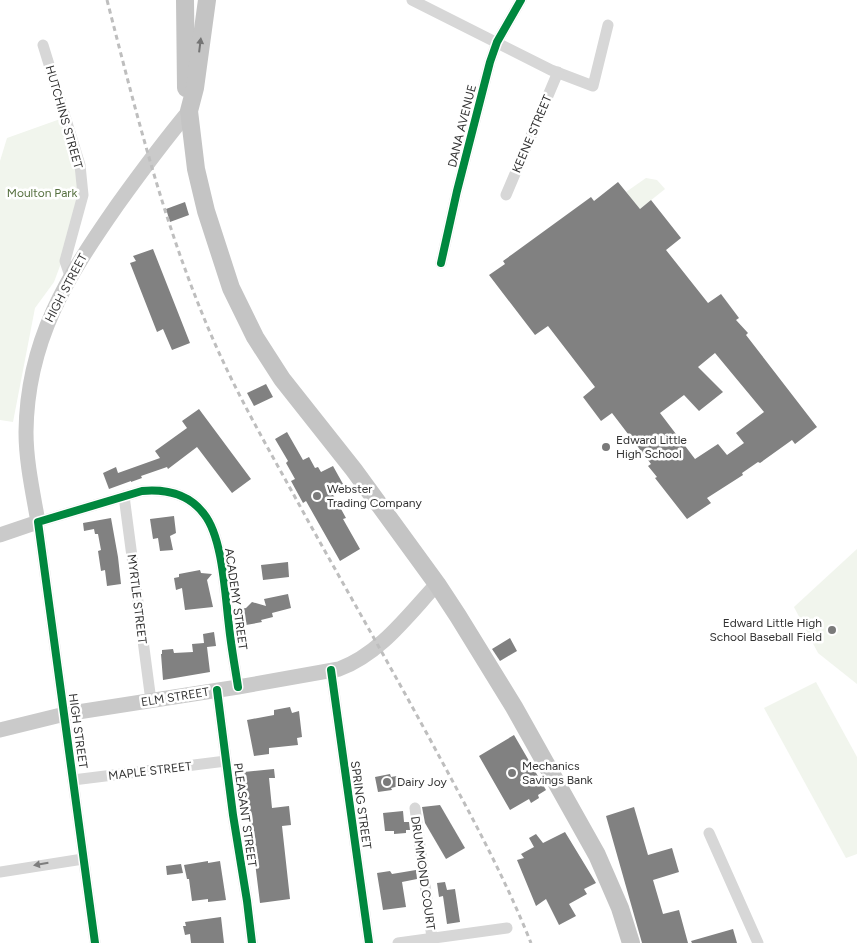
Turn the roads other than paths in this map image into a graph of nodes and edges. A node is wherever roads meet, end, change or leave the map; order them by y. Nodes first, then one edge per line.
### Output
1 (185, 0) edge
2 (207, 0) edge
3 (412, 0) edge
4 (521, 0) edge
5 (608, 25) dead end
6 (497, 42) junction
7 (43, 45) dead end
8 (558, 72) junction
9 (190, 111) junction
10 (506, 195) dead end
11 (441, 263) dead end
12 (70, 276) junction
13 (124, 496) junction
14 (38, 522) junction
15 (0, 535) edge
16 (437, 584) junction
17 (330, 670) junction
18 (238, 687) junction
19 (217, 690) junction
20 (150, 701) junction
21 (65, 714) junction
22 (0, 730) edge
23 (226, 761) junction
24 (73, 780) junction
25 (415, 808) dead end
26 (709, 833) dead end
27 (83, 859) junction
28 (0, 872) edge
29 (507, 928) dead end
30 (432, 938) junction
31 (95, 943) edge
32 (252, 943) edge
33 (369, 943) edge
34 (398, 943) edge
35 (631, 943) edge
36 (758, 943) edge

1 - 9 highway
9 -> 2 highway
3 - 6 street
4 - 6 street, DANA AVENUE
5 - 8 street
6 - 8 street
6 - 11 street, DANA AVENUE
7 - 12 street, HUTCHINS STREET
8 - 10 street, KEENE STREET
9 - 12 main road, HIGH STREET
9 - 16 highway
12 - 14 main road, HIGH STREET
13 - 14 street, ACADEMY STREET
13 - 18 street, ACADEMY STREET
13 - 20 street, MYRTLE STREET
14 - 15 main road, ACADEMY STREET
14 - 21 street, HIGH STREET
16 - 17 main road, ELM STREET
16 - 35 highway
17 - 18 main road, ELM STREET
17 - 33 street, SPRING STREET
18 - 19 main road, ELM STREET
19 - 20 main road, ELM STREET
19 - 23 street, PLEASANT STREET
20 - 21 main road, ELM STREET
21 - 22 main road, ELM STREET
21 - 24 street, HIGH STREET
23 - 24 street, MAPLE STREET
23 - 32 street, PLEASANT STREET
24 - 27 street, HIGH STREET
25 - 30 street, DRUMMOND COURT
26 - 36 street
27 -> 28 street
27 - 31 street, HIGH STREET
29 - 30 street
30 - 34 street

